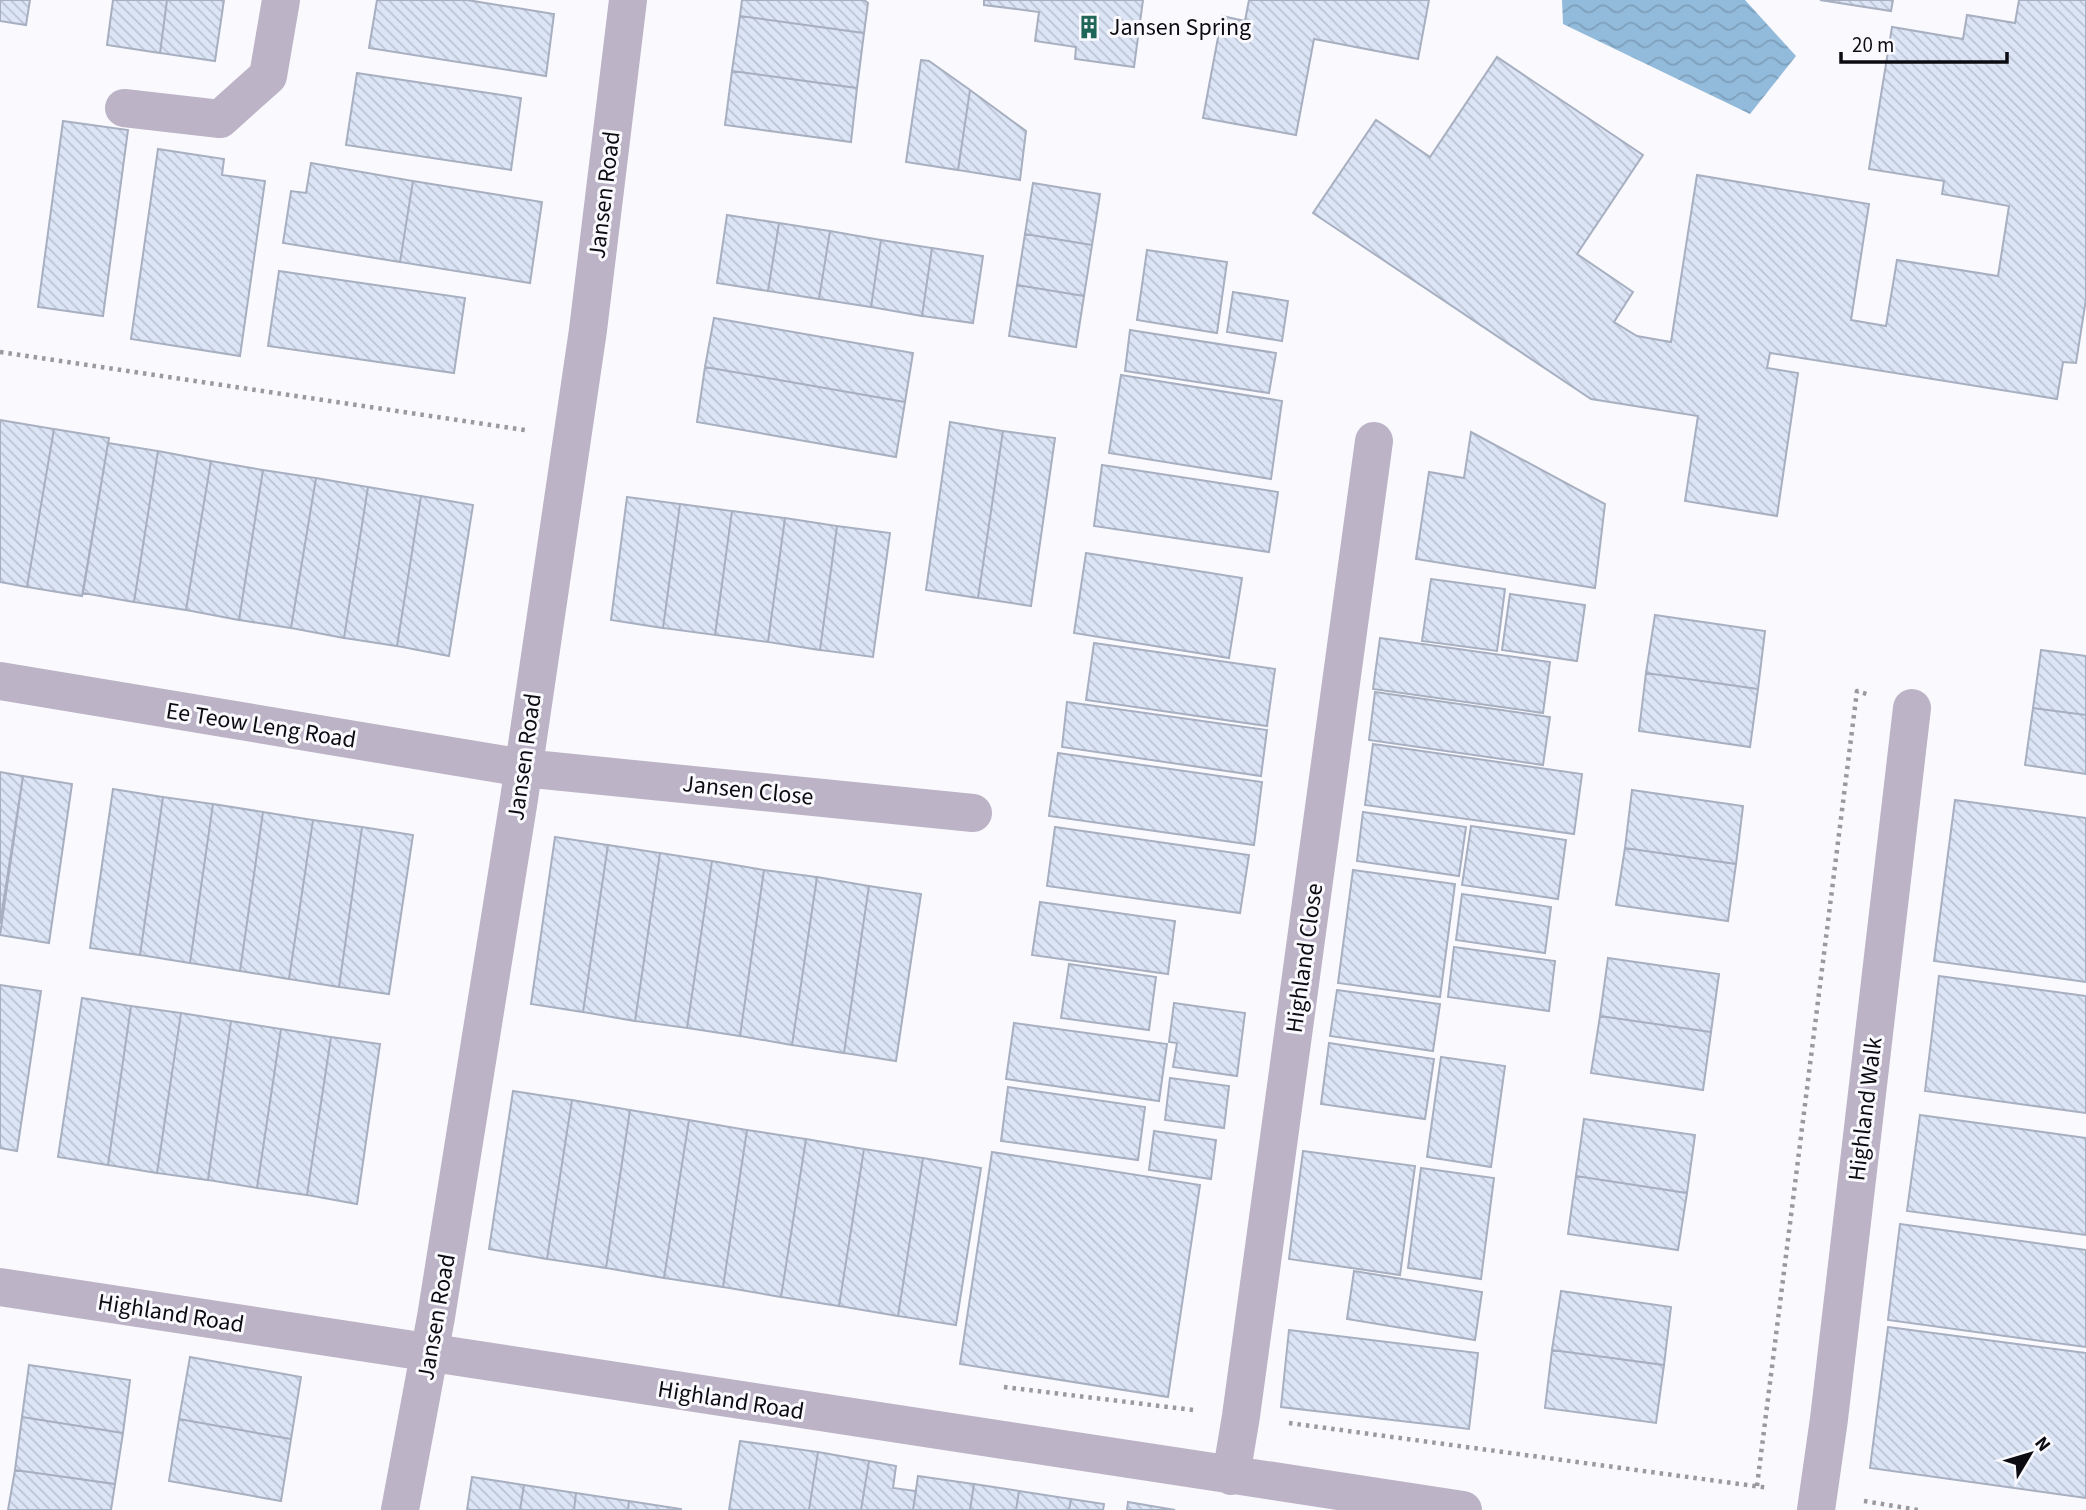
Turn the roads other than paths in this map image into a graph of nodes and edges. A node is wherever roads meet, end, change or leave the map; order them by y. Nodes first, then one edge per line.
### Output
1 (281, 0) edge
2 (628, 0) edge
3 (124, 108) dead end
4 (1374, 440) dead end
5 (0, 681) edge
6 (1912, 708) road end
7 (523, 768) junction
8 (973, 813) dead end
9 (0, 1287) edge
10 (430, 1354) junction
11 (1231, 1476) junction
12 (1817, 1502) edge
13 (400, 1510) edge
14 (1463, 1510) edge

1 - 3 street
2 - 7 street, Jansen Road
4 - 11 street, Highland Close
5 - 7 street, Ee Teow Leng Road
6 - 12 street, Highland Walk
7 - 8 street, Jansen Close
7 - 10 street, Jansen Road
9 - 10 street, Highland Road
10 - 11 street, Highland Road
10 - 13 street, Jansen Road
11 - 14 street, Highland Road

